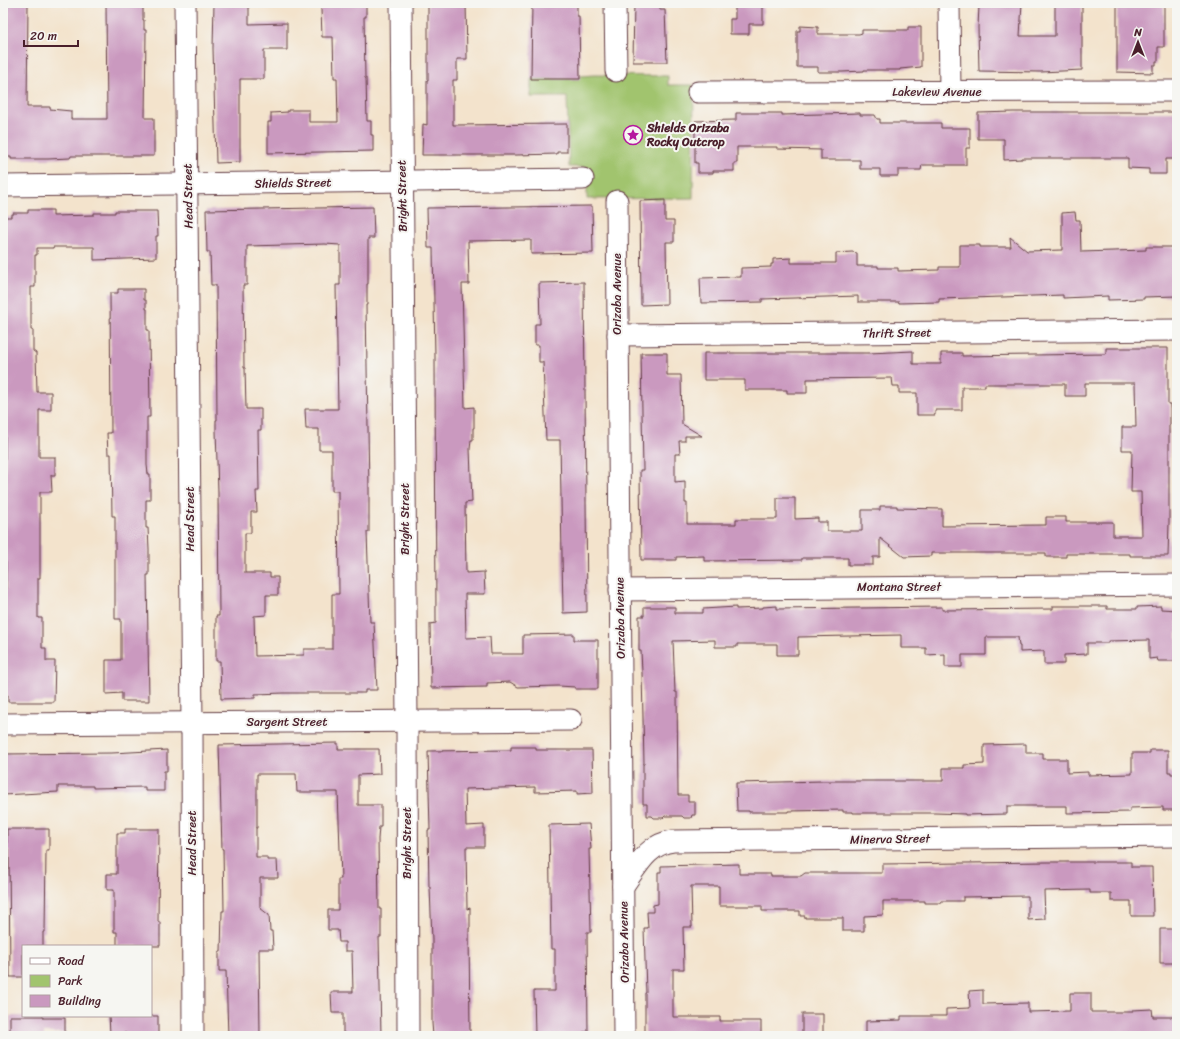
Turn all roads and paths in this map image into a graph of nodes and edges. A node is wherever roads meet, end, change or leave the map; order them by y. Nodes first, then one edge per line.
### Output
1 (185, 3) edge
2 (401, 3) edge
3 (615, 3) edge
4 (949, 3) edge
5 (616, 71) dead end
6 (1177, 91) edge
7 (698, 92) dead end
8 (950, 92) junction
9 (583, 180) dead end
10 (402, 181) junction
11 (187, 184) junction
12 (3, 186) edge
13 (617, 200) dead end
14 (1177, 330) edge
15 (618, 335) junction
16 (1177, 585) edge
17 (620, 590) junction
18 (572, 720) dead end
19 (407, 721) junction
20 (192, 723) junction
21 (3, 724) edge
22 (1177, 836) edge
23 (623, 886) junction
24 (193, 1036) edge
25 (408, 1036) edge
26 (624, 1036) edge

1 - 11 street, Head Street
2 - 10 street, Bright Street
3 - 5 street
4 - 8 street
6 - 8 street, Lakeview Avenue
7 - 8 street, Lakeview Avenue
9 - 10 street, Shields Street
10 - 11 street, Shields Street
10 - 19 street, Bright Street
11 - 12 street, Shields Street
11 - 20 street, Head Street
13 - 15 street, Orizaba Avenue
14 - 15 street, Thrift Street
15 - 17 street, Orizaba Avenue
16 - 17 street, Montana Street
17 - 23 street, Orizaba Avenue
18 - 19 street, Sargent Street
19 - 20 street, Sargent Street
19 - 25 street, Bright Street
20 - 21 street, Sargent Street
20 - 24 street, Head Street
22 - 23 street, Minerva Street
23 - 26 street, Orizaba Avenue

